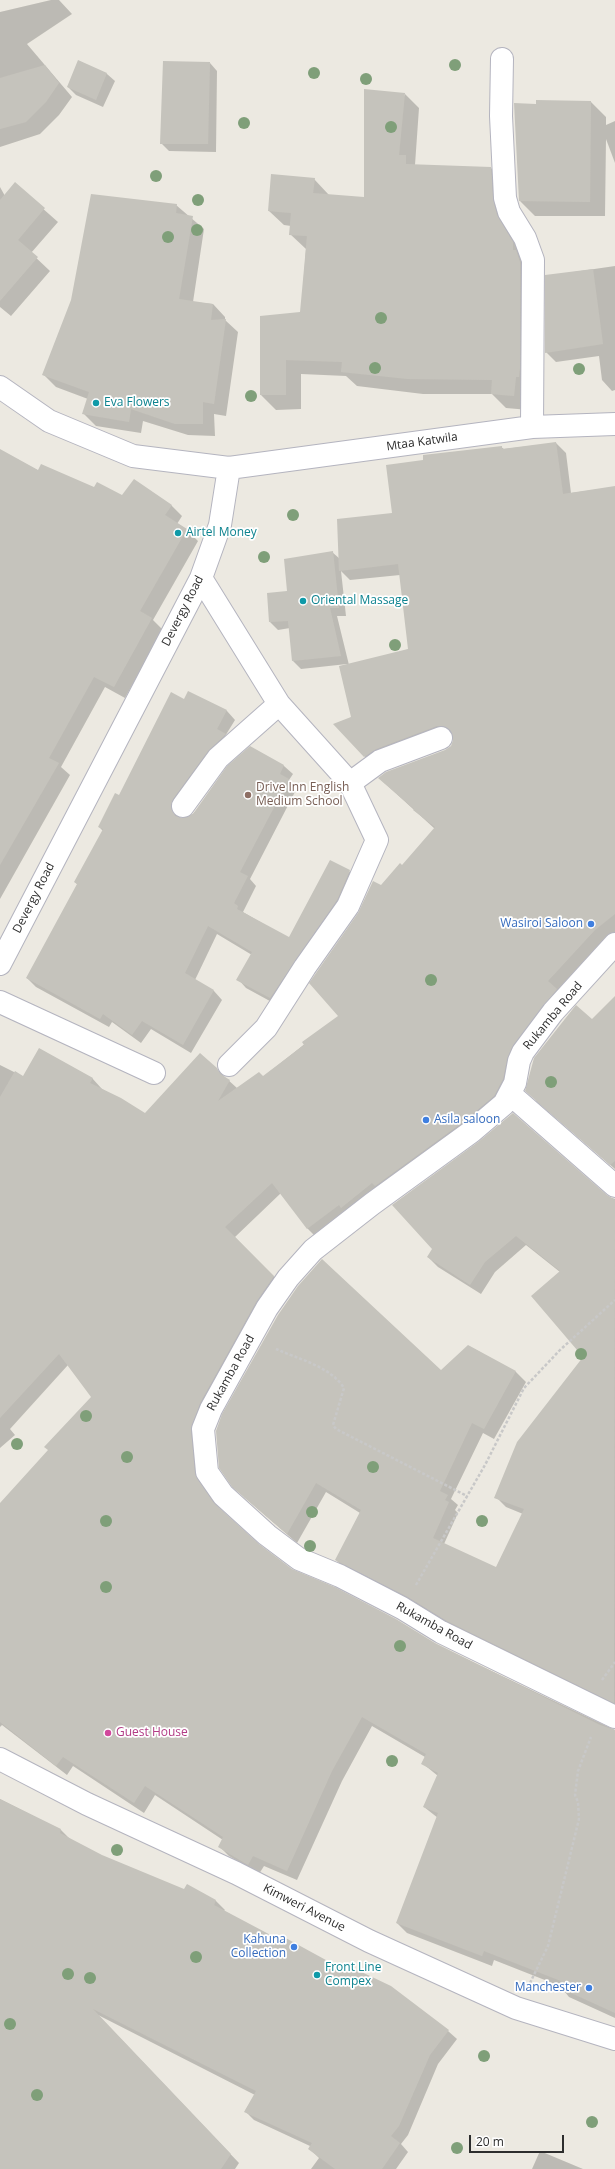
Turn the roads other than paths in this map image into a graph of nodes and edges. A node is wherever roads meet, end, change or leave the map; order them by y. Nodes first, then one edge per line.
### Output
1 (502, 59) dead end
2 (0, 388) edge
3 (615, 424) edge
4 (532, 427) junction
5 (229, 468) junction
6 (201, 578) junction
7 (279, 704) junction
8 (441, 738) dead end
9 (350, 783) junction
10 (183, 806) dead end
11 (615, 944) edge
12 (0, 964) edge
13 (0, 1002) edge
14 (229, 1065) dead end
15 (154, 1073) dead end
16 (510, 1094) junction
17 (615, 1186) edge
18 (615, 1717) edge
19 (0, 1759) edge
20 (615, 2039) edge

1 - 4 street
2 - 5 street
3 - 4 street, Mtaa Katwila
4 - 5 street, Mtaa Katwila
5 - 6 street, Devergy Road
6 - 7 street
6 - 12 street, Devergy Road
7 - 9 street
7 - 10 street
8 - 9 street
9 - 14 street
11 - 16 street, Rukamba Road
13 - 15 street
16 - 17 street
16 - 18 street, Rukamba Road
19 - 20 street, Kimweri Avenue

